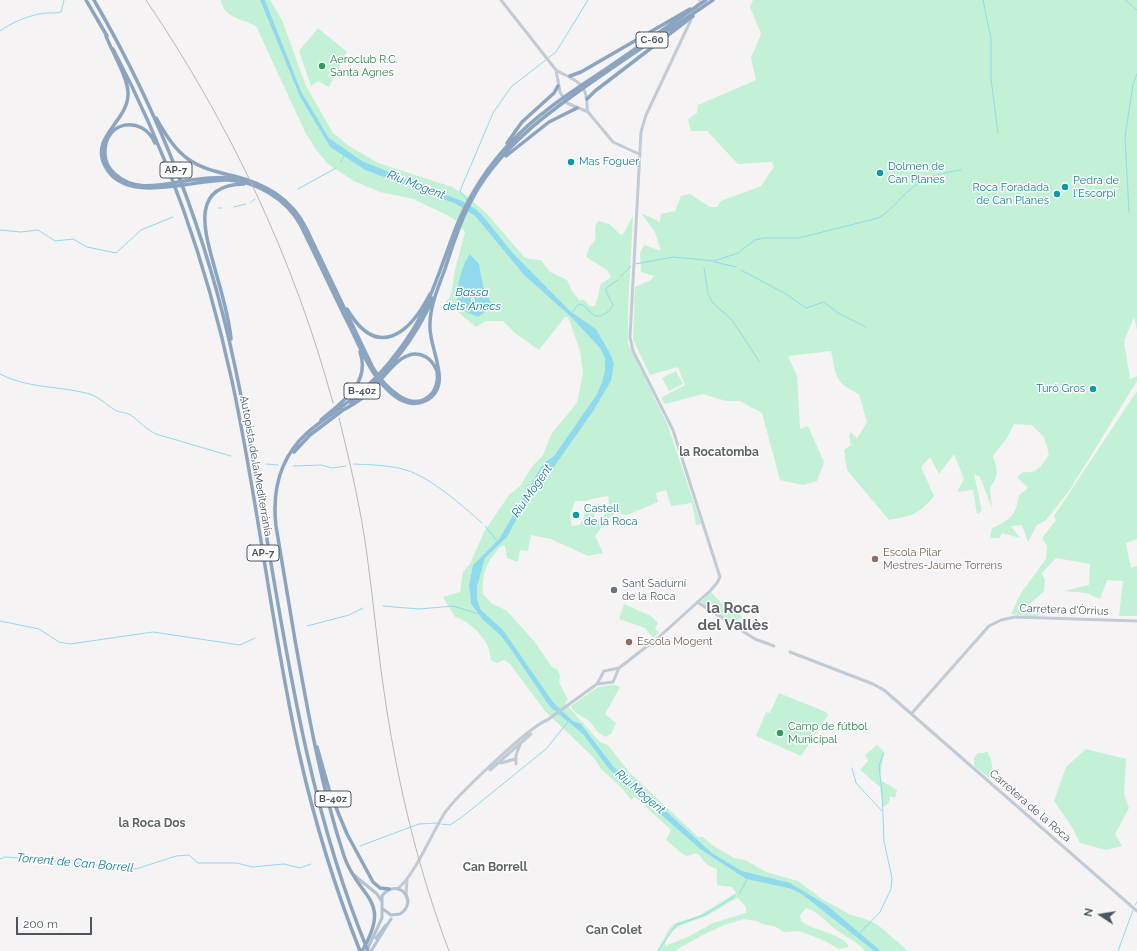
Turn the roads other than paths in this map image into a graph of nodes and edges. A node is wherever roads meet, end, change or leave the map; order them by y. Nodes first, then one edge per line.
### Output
1 (86, 0) edge
2 (94, 0) edge
3 (501, 0) edge
4 (706, 0) edge
5 (714, 0) edge
6 (699, 7) junction
7 (690, 22) tunnel mouth
8 (106, 36) junction
9 (556, 70) junction
10 (569, 76) junction
11 (559, 83) junction
12 (587, 100) junction
13 (147, 101) junction
14 (578, 108) junction
15 (588, 112) junction
16 (639, 154) junction
17 (162, 156) junction
18 (496, 161) junction
19 (246, 179) junction
20 (189, 182) junction
21 (163, 185) junction
22 (249, 185) junction
23 (441, 276) junction
24 (343, 304) junction
25 (357, 341) junction
26 (232, 350) junction
27 (370, 365) junction
28 (389, 390) junction
29 (341, 411) junction
30 (308, 432) junction
31 (276, 497) junction
32 (698, 602) junction
33 (1137, 620) edge
34 (774, 646) dead end
35 (790, 652) dead end
36 (619, 668) junction
37 (610, 670) junction
38 (615, 676) junction
39 (601, 677) junction
40 (606, 683) junction
41 (597, 684) junction
42 (912, 714) junction
43 (547, 720) junction
44 (311, 724) junction
45 (526, 736) junction
46 (524, 740) junction
47 (509, 754) junction
48 (516, 757) junction
49 (511, 760) junction
50 (497, 761) junction
51 (490, 770) junction
52 (486, 772) junction
53 (353, 874) junction
54 (407, 879) junction
55 (397, 888) junction
56 (389, 889) junction
57 (406, 895) junction
58 (381, 900) junction
59 (383, 909) junction
60 (1137, 911) edge
61 (394, 915) junction
62 (391, 919) junction
63 (371, 944) junction
64 (360, 951) edge
65 (367, 951) edge
66 (372, 951) edge

1 - 8 highway, Autopista de la Mediterrània / AP-7
2 - 13 highway, Autopista de la Mediterrània / AP-7
3 - 9 street
4 - 6 highway, C-60
5 - 6 highway, C-60
6 - 10 highway
6 - 12 highway
6 - 18 highway, C-60
7 - 16 street
8 - 17 highway, Autopista de la Mediterrània / AP-7
8 - 21 highway
9 - 10 street
9 - 11 street
10 - 11 street
10 - 12 street
11 - 14 street
11 - 18 highway
12 - 14 street
12 - 15 street
13 - 19 highway
13 - 26 highway, Autopista de la Mediterrània / AP-7
14 - 15 street
14 - 18 highway
15 - 16 street
16 - 32 street
17 - 21 highway
17 - 64 highway, Autopista de la Mediterrània / AP-7
18 - 23 highway, C-60
19 - 20 highway
19 - 24 highway
20 - 21 highway
20 - 22 highway
22 - 25 highway
22 - 26 highway
23 - 24 highway
23 - 28 highway
23 - 29 highway, B-40z
23 - 30 highway, B-40z
24 - 27 highway
25 - 27 highway
25 - 30 highway
26 - 65 highway, Autopista de la Mediterrània / AP-7
27 - 28 highway
28 - 29 highway
29 - 31 highway, B-40z
30 - 31 highway, B-40z
31 - 44 highway, B-40z
32 - 34 street
32 - 36 street
33 - 42 street, Carretera d'Òrrius
35 - 42 street, Carretera de la Roca
36 - 37 street
36 - 38 street
37 - 38 street
37 - 39 street
38 - 40 street
39 - 40 street
39 - 41 street
40 - 41 street
41 - 43 street
42 - 60 street, Carretera de la Roca
43 - 45 street
43 - 46 street
44 - 53 highway, B-40z
44 - 56 highway, B-40z
45 - 47 street
45 - 50 street
46 - 47 street
46 - 48 street
47 - 48 street
47 - 49 street
47 - 50 street
47 - 51 street
48 - 49 street
49 - 51 street
50 - 52 street
51 - 52 street
52 - 54 street
53 - 58 main road
53 - 64 highway
54 - 55 street
54 - 57 street
55 - 56 main road
55 - 57 main road
56 - 58 main road
57 - 61 main road
58 - 59 main road
59 - 61 main road
59 - 63 main road
61 - 62 main road
62 - 63 main road
62 - 66 main road
63 - 65 main road

